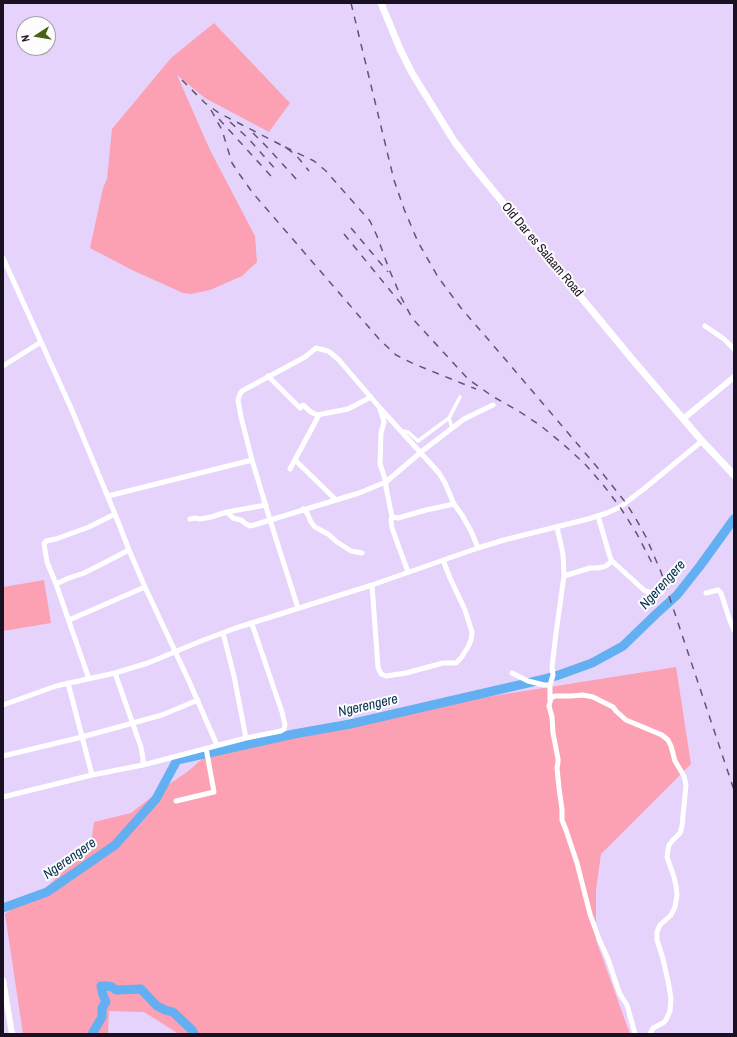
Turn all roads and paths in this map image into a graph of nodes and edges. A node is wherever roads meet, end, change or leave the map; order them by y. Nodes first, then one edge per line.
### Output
1 (381, 3) edge
2 (3, 258) edge
3 (705, 326) dead end
4 (41, 342) junction
5 (734, 349) edge
6 (3, 366) edge
7 (268, 376) junction
8 (734, 377) edge
9 (371, 397) junction
10 (460, 397) dead end
11 (493, 405) dead end
12 (380, 408) junction
13 (319, 415) junction
14 (449, 418) junction
15 (683, 419) junction
16 (452, 428) junction
17 (702, 441) junction
18 (416, 442) junction
19 (420, 452) junction
20 (252, 460) junction
21 (295, 460) junction
22 (290, 469) dead end
23 (734, 475) edge
24 (386, 482) junction
25 (108, 496) junction
26 (336, 500) junction
27 (266, 504) junction
28 (454, 504) junction
29 (303, 509) junction
30 (227, 512) junction
31 (115, 514) junction
32 (392, 516) junction
33 (598, 516) junction
34 (190, 519) dead end
35 (270, 520) junction
36 (557, 527) junction
37 (478, 548) junction
38 (129, 550) junction
39 (362, 553) dead end
40 (444, 560) junction
41 (612, 561) junction
42 (408, 572) junction
43 (564, 576) junction
44 (56, 584) junction
45 (372, 585) junction
46 (145, 587) junction
47 (662, 592) dead end
48 (706, 593) dead end
49 (298, 608) junction
50 (69, 620) junction
51 (252, 624) junction
52 (734, 630) edge
53 (223, 633) junction
54 (176, 652) junction
55 (512, 673) dead end
56 (115, 674) junction
57 (89, 679) junction
58 (68, 683) junction
59 (550, 685) junction
60 (550, 699) junction
61 (198, 700) junction
62 (3, 706) edge
63 (133, 723) junction
64 (82, 737) junction
65 (246, 738) junction
66 (217, 745) junction
67 (206, 748) junction
68 (3, 756) edge
69 (143, 764) junction
70 (92, 775) junction
71 (3, 797) edge
72 (176, 801) dead end
73 (3, 980) edge
74 (12, 1034) edge
75 (635, 1034) edge
76 (650, 1034) edge

1 - 15 main road, Old Dar es Salaam Road
2 - 4 street
3 - 5 street
4 - 6 street
4 - 25 street
7 - 9 street
7 - 13 street
7 - 20 street
8 - 15 street
9 - 12 street
9 - 13 street
10 - 14 street
11 - 16 street
12 - 18 street
12 - 24 street
13 - 21 street
14 - 16 street
14 - 18 street
15 - 17 main road, Old Dar es Salaam Road
16 - 19 street
17 - 23 main road, Old Dar es Salaam Road
17 - 33 street
18 - 19 street
19 - 24 street
19 - 28 street
20 - 25 street
20 - 27 street
21 - 22 street
21 - 26 street
24 - 26 street
24 - 32 street
25 - 31 street
26 - 29 street
27 - 30 street
27 - 35 street
28 - 32 street
28 - 37 street
29 - 35 street
29 - 39 street
30 - 34 street
30 - 35 street
31 - 38 street
31 - 44 street
32 - 42 street
33 - 36 street
33 - 41 street
35 - 49 street
36 - 37 street
36 - 43 street
37 - 40 street
38 - 44 street
38 - 46 street
40 - 42 street
40 - 45 street
41 - 43 street
41 - 47 street
42 - 45 street
43 - 59 street
44 - 50 street
45 - 49 street
46 - 50 street
46 - 54 street
48 - 52 street
49 - 51 street
50 - 57 street
51 - 53 street
51 - 65 street
53 - 54 street
53 - 65 street
54 - 56 street
54 - 61 street
55 - 59 street
56 - 57 street
56 - 63 street
57 - 58 street
58 - 62 street
58 - 64 street
59 - 60 street
60 - 75 street
60 - 76 street
61 - 63 street
61 - 66 street
63 - 64 street
63 - 69 street
64 - 68 street
64 - 70 street
65 - 66 street
66 - 67 street
67 - 69 street
67 - 72 street
69 - 70 street
70 - 71 street
73 - 74 street

